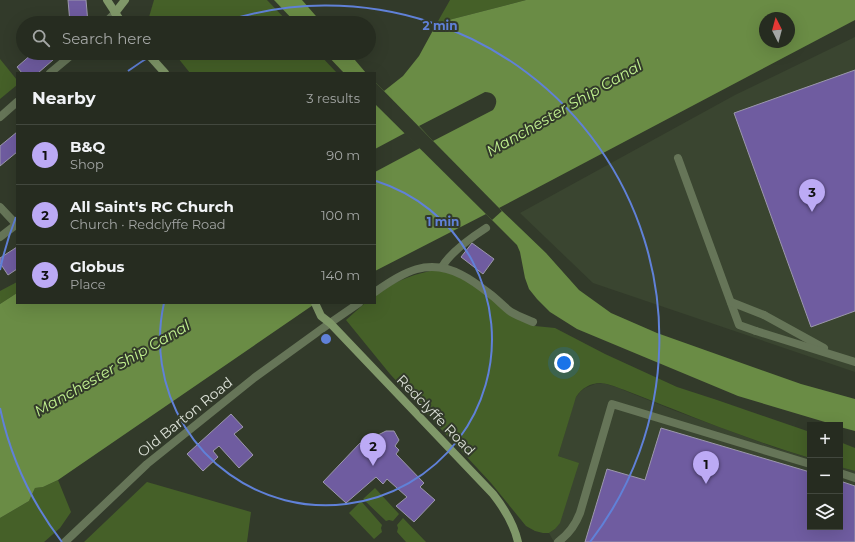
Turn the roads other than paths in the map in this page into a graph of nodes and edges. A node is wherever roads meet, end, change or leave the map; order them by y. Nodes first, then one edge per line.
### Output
1 (107, 0) edge
2 (125, 0) edge
3 (115, 13) junction
4 (112, 16) edge
5 (117, 16) edge
6 (66, 60) edge
7 (153, 60) edge
8 (51, 72) edge
9 (164, 72) edge
10 (16, 103) edge
11 (0, 117) edge
12 (678, 158) dead end
13 (0, 207) edge
14 (16, 223) edge
15 (16, 225) edge
16 (486, 228) dead end
17 (0, 237) edge
18 (442, 268) junction
19 (376, 291) edge
20 (731, 302) junction
21 (315, 304) edge
22 (358, 304) edge
23 (533, 322) dead end
24 (330, 323) junction
25 (839, 357) junction
26 (855, 362) edge
27 (807, 463) edge
28 (843, 474) edge
29 (855, 478) edge
30 (65, 542) edge
31 (518, 542) edge
32 (558, 542) edge

1 - 3 main road
2 - 3 main road
3 - 4 street
3 - 5 main road
6 - 8 street
7 - 9 main road
10 - 11 street
12 - 20 street
13 - 14 street
15 - 17 street
16 - 18 street
18 - 19 street
18 - 23 street
20 - 25 street
20 - 25 street
21 - 24 main road, Redclyffe Road
22 - 24 street, Old Barton Road
24 - 30 street, Old Barton Road
24 - 31 main road, Redclyffe Road
25 - 26 street
27 - 32 street
28 - 29 street

